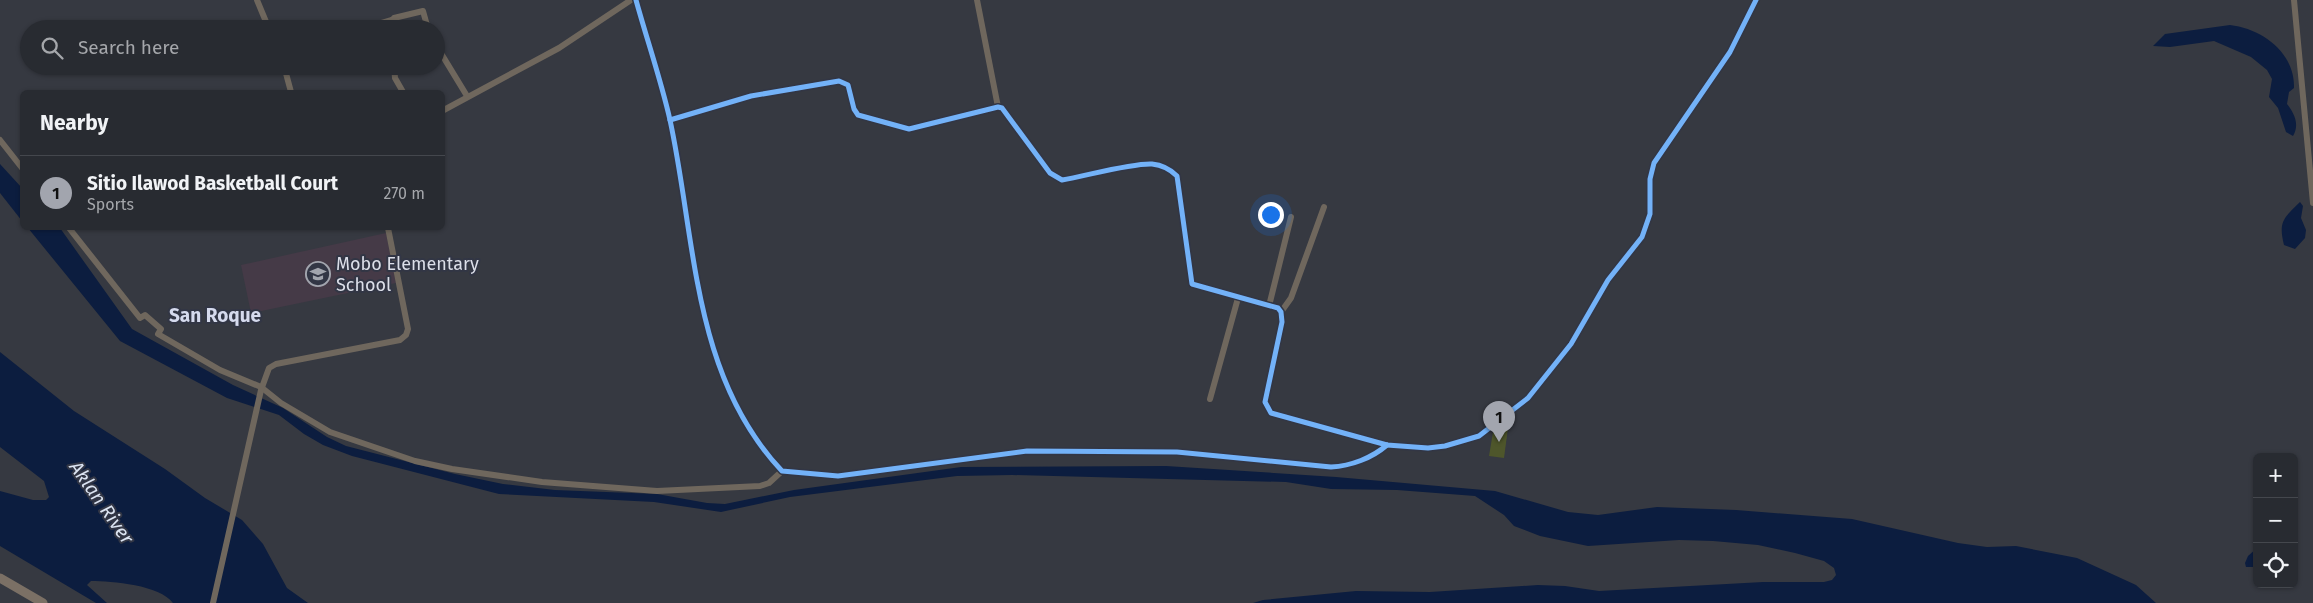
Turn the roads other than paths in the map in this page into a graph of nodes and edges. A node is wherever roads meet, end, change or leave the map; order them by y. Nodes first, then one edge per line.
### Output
1 (257, 0) edge
2 (631, 0) edge
3 (636, 0) edge
4 (977, 0) edge
5 (1756, 0) edge
6 (2294, 0) edge
7 (265, 20) edge
8 (392, 20) edge
9 (426, 20) edge
10 (445, 60) edge
11 (286, 75) edge
12 (395, 75) edge
13 (290, 90) edge
14 (403, 90) edge
15 (467, 96) junction
16 (998, 107) junction
17 (445, 109) edge
18 (670, 120) junction
19 (0, 140) edge
20 (20, 165) edge
21 (2313, 203) edge
22 (1324, 207) dead end
23 (1291, 217) dead end
24 (71, 230) edge
25 (388, 230) edge
26 (1238, 298) junction
27 (1269, 306) junction
28 (1281, 312) junction
29 (261, 388) junction
30 (1210, 399) dead end
31 (1387, 445) junction
32 (782, 471) junction
33 (0, 578) edge
34 (43, 603) edge
35 (213, 603) edge

1 - 7 street
2 - 15 street
3 - 18 street
4 - 16 street
5 - 31 street
6 - 21 street
8 - 9 street
10 - 15 street
11 - 13 street
12 - 14 street
15 - 17 street
16 - 18 street
16 - 26 street
18 - 32 street
19 - 20 street
22 - 28 street
23 - 27 street
24 - 29 street
25 - 29 street
26 - 27 street
26 - 30 street
27 - 28 street
28 - 31 street
29 - 32 street
29 - 35 street
31 - 32 street
33 - 34 street

